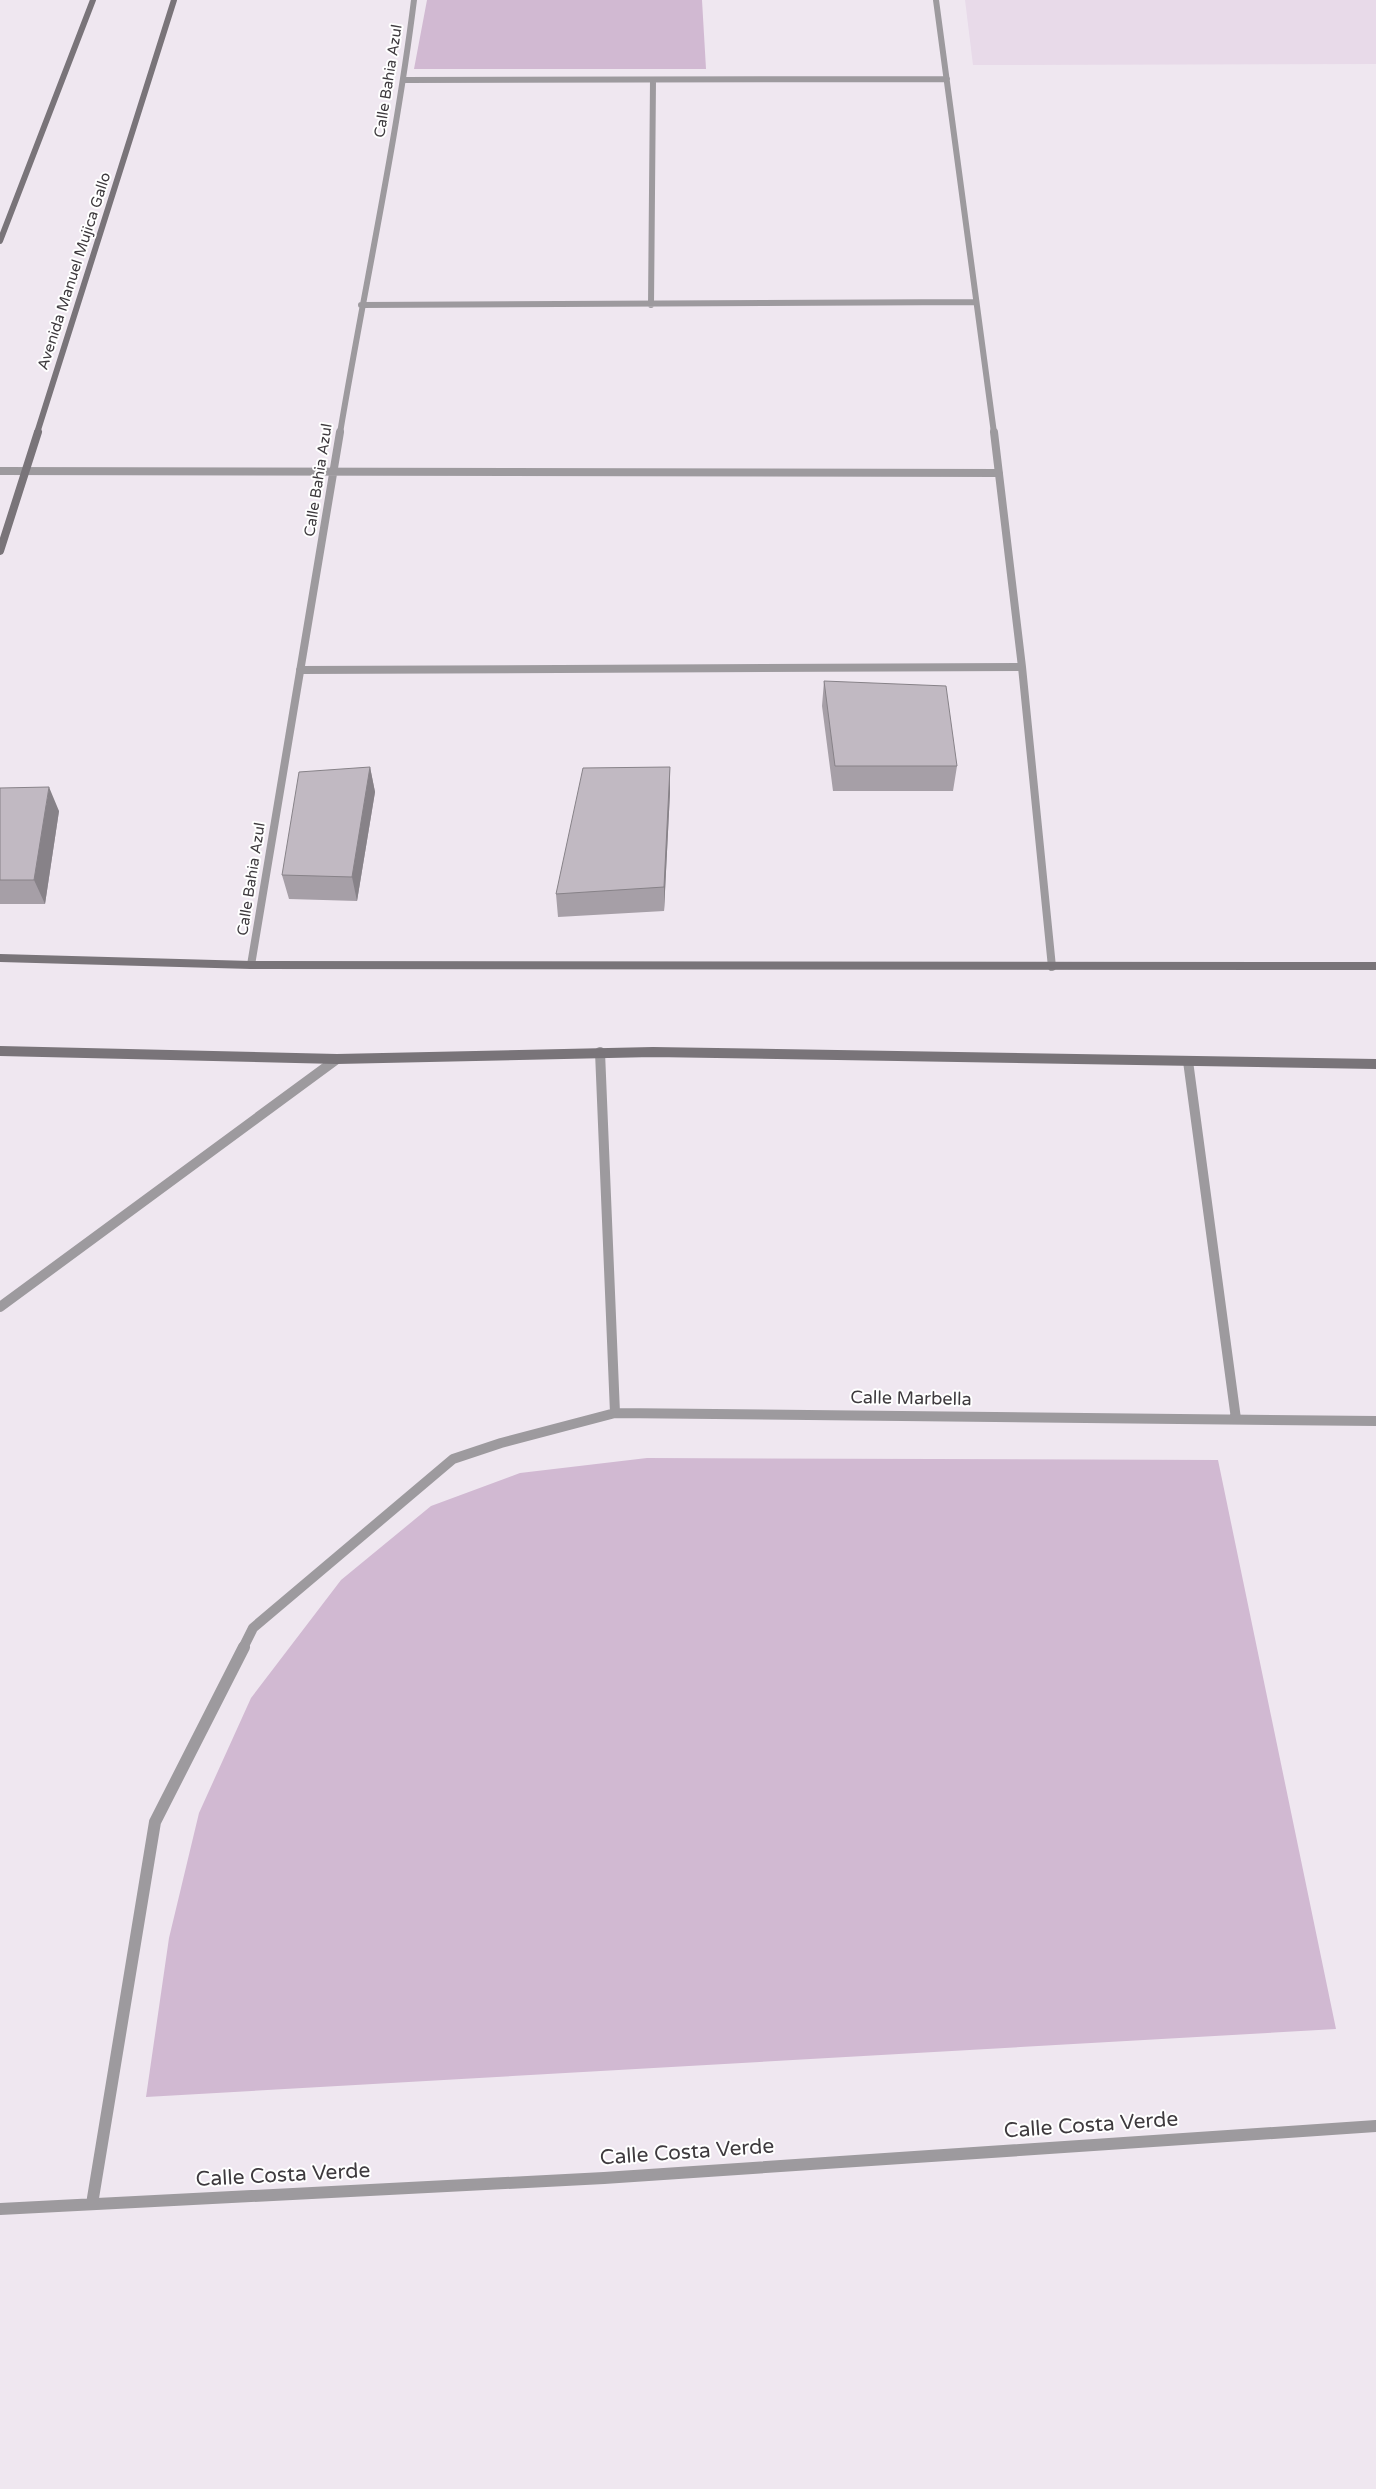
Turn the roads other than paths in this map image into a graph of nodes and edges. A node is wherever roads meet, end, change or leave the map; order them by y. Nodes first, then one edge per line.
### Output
1 (93, 0) edge
2 (174, 0) edge
3 (414, 0) edge
4 (936, 0) edge
5 (947, 79) junction
6 (404, 80) junction
7 (653, 80) junction
8 (0, 241) edge
9 (976, 302) junction
10 (361, 305) junction
11 (651, 305) junction
12 (0, 471) edge
13 (25, 471) junction
14 (333, 471) junction
15 (999, 473) junction
16 (0, 551) edge
17 (1022, 667) junction
18 (300, 670) junction
19 (0, 958) edge
20 (251, 965) junction
21 (1376, 966) edge
22 (1052, 967) junction
23 (0, 1051) edge
24 (600, 1052) junction
25 (337, 1059) junction
26 (1188, 1061) junction
27 (1376, 1064) edge
28 (0, 1307) edge
29 (615, 1413) junction
30 (1236, 1419) junction
31 (1376, 1420) edge
32 (1376, 2126) edge
33 (92, 2204) junction
34 (0, 2209) edge

1 - 8 street
2 - 13 street, Avenida Manuel Mujica Gallo
3 - 6 street, Calle Bahia Azul
4 - 5 street
5 - 7 street
5 - 9 street
6 - 7 street
6 - 10 street, Calle Bahia Azul
7 - 11 street
9 - 11 street
9 - 15 street
10 - 11 street
10 - 14 street, Calle Bahia Azul
12 - 13 street
13 - 14 street
13 - 16 street, Avenida Manuel Mujica Gallo
14 - 15 street
14 - 18 street, Calle Bahia Azul
15 - 17 street
17 - 18 street
17 - 22 street
18 - 20 street, Calle Bahia Azul
19 - 20 street
20 - 22 street
21 - 22 street
23 - 25 street
24 - 25 street
24 - 26 street
24 - 29 street
25 - 28 street
26 - 27 street
26 - 30 street
29 - 30 street, Calle Marbella
29 - 33 street, Calle Marbella
30 - 31 street, Calle Marbella
32 - 33 street, Calle Costa Verde
33 - 34 street, Calle Costa Verde

